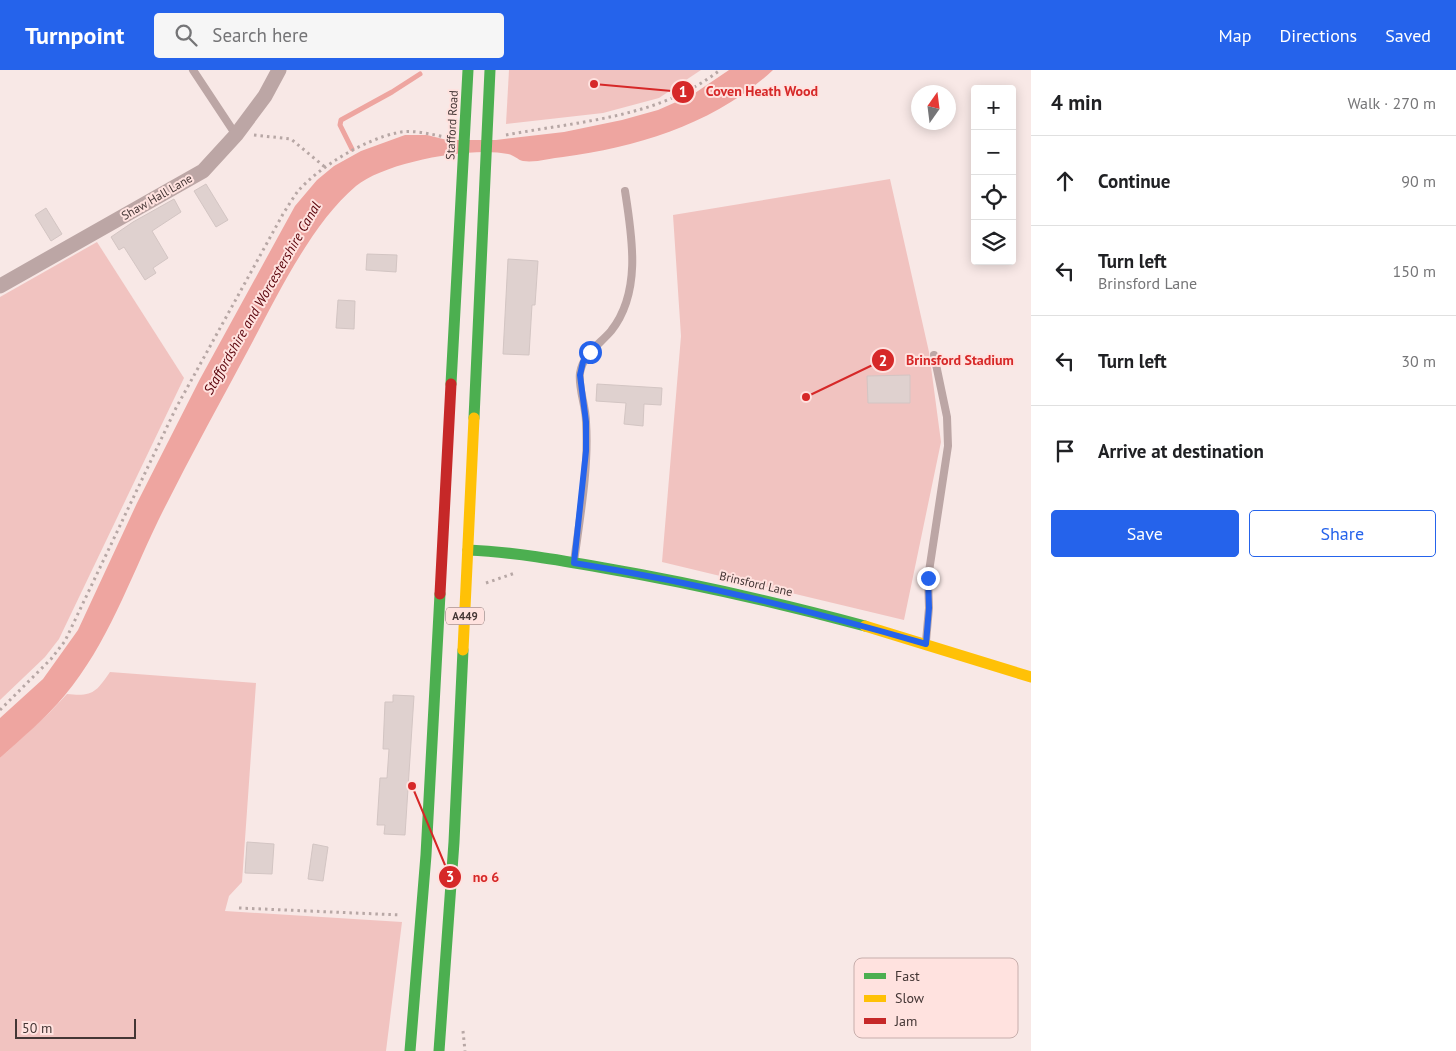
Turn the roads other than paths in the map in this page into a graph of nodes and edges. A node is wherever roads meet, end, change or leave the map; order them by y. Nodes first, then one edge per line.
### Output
1 (193, 70) edge
2 (279, 70) edge
3 (468, 70) edge
4 (490, 70) edge
5 (236, 135) junction
6 (625, 191) dead end
7 (0, 286) edge
8 (934, 355) dead end
9 (468, 550) junction
10 (574, 563) junction
11 (926, 644) junction
12 (1031, 677) edge
13 (410, 1051) edge
14 (439, 1051) edge

1 - 5 lane
2 - 5 street, Shaw Hall Lane
3 - 13 main road, Stafford Road / A449
4 - 9 main road, A449
5 - 7 street, Shaw Hall Lane
6 - 10 lane
8 - 11 lane
9 - 10 main road, Brinsford Lane
9 - 14 main road, A449
10 - 11 main road, Brinsford Lane
11 - 12 main road, Brinsford Lane

